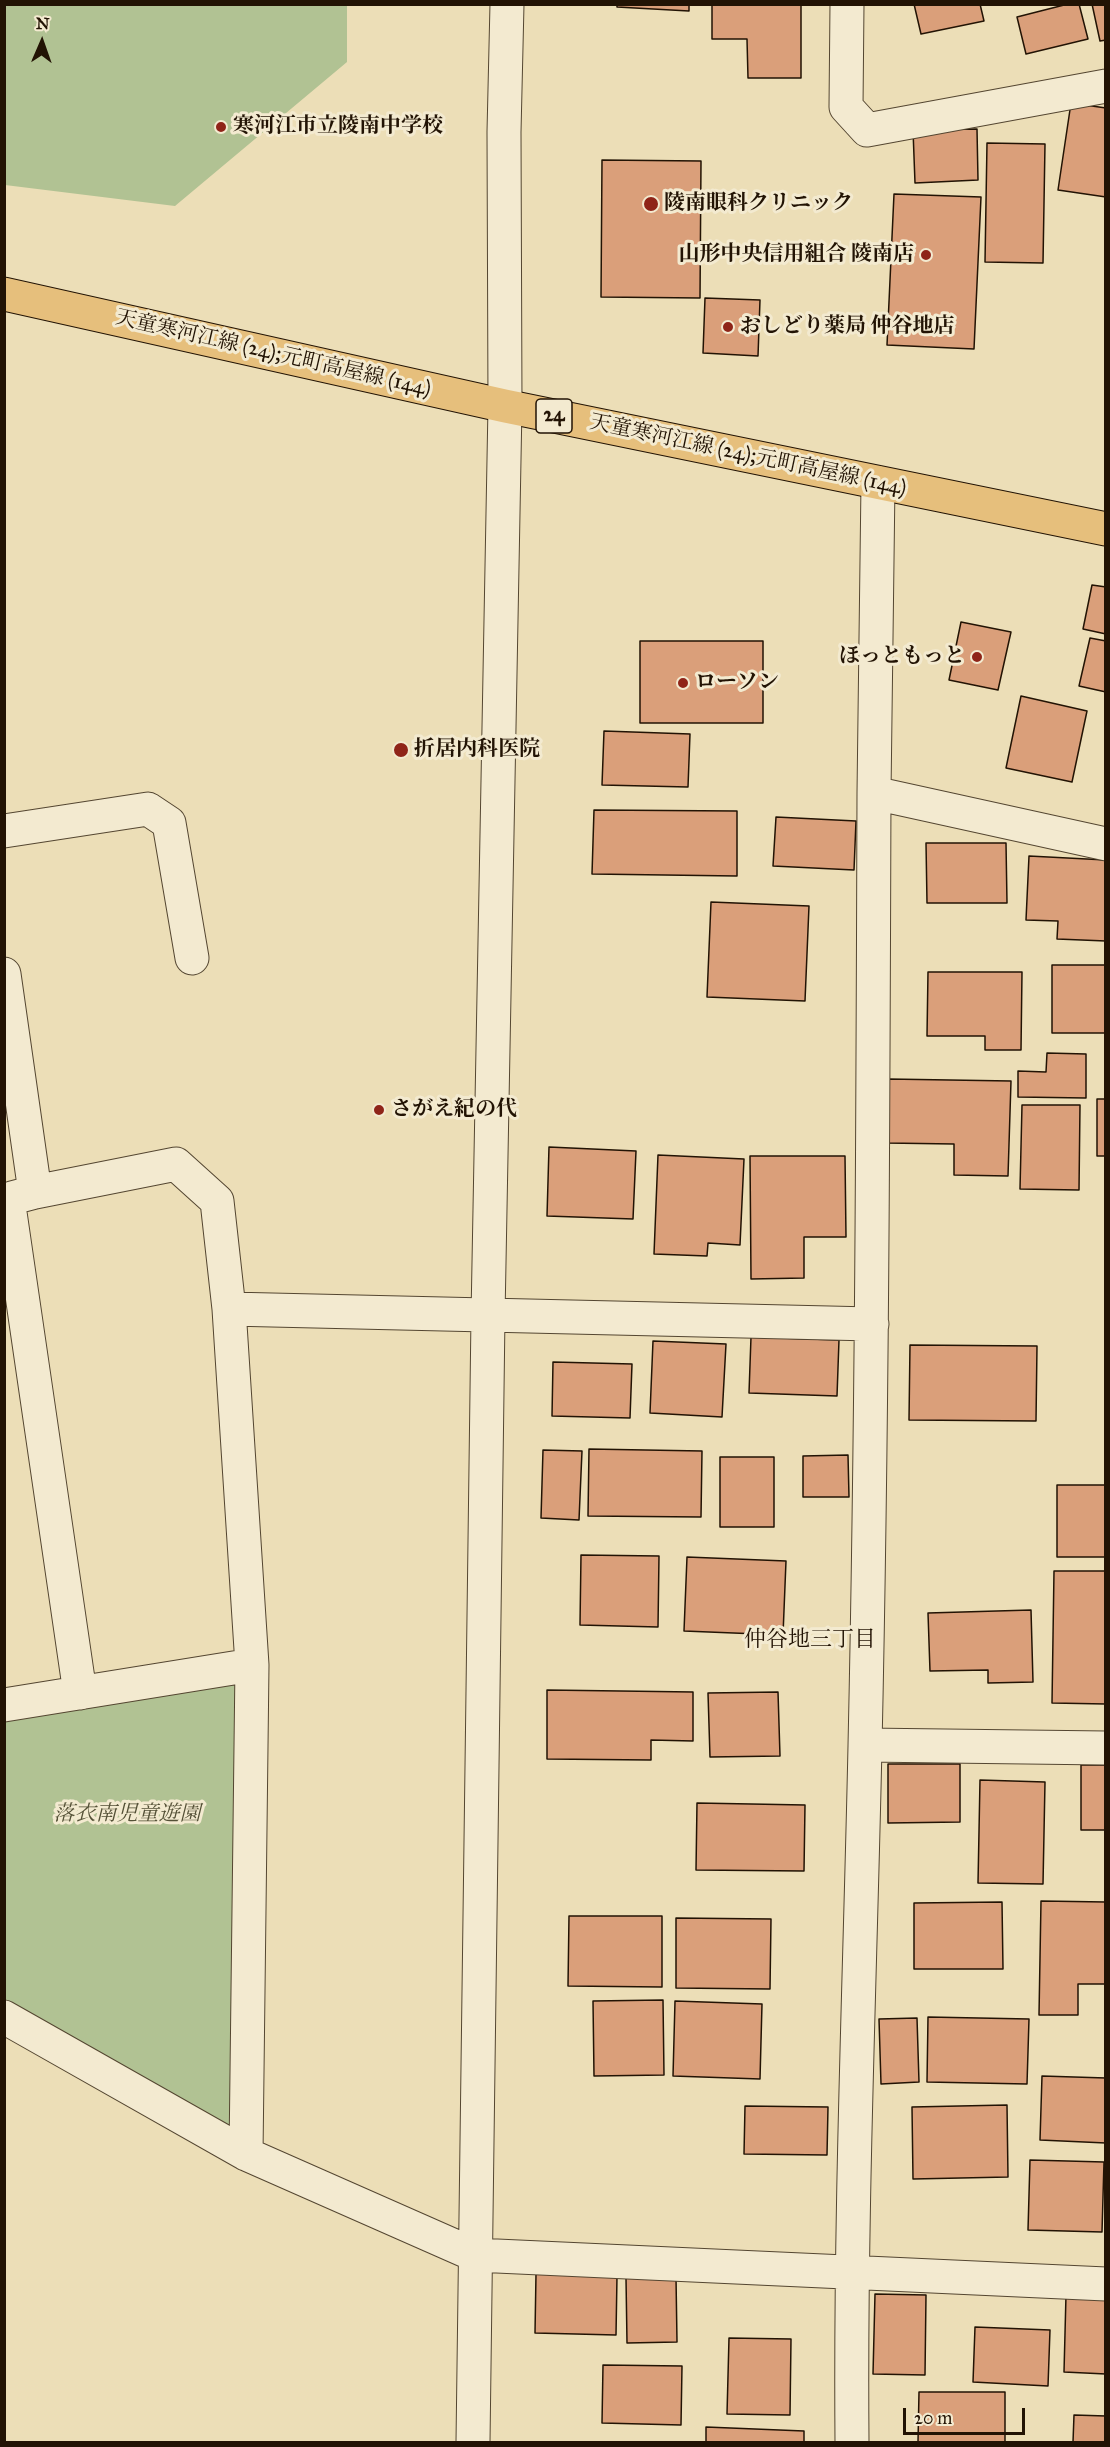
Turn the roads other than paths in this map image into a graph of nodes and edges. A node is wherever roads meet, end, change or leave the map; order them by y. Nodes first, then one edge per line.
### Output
1 (507, 4) edge
2 (846, 4) edge
3 (1106, 86) edge
4 (4, 294) edge
5 (505, 406) junction
6 (878, 483) junction
7 (1106, 529) edge
8 (874, 793) junction
9 (4, 831) edge
10 (1106, 844) edge
11 (192, 958) dead end
12 (4, 974) edge
13 (16, 1197) edge
14 (229, 1309) junction
15 (488, 1316) junction
16 (872, 1324) junction
17 (252, 1665) junction
18 (81, 1693) junction
19 (4, 1705) edge
20 (865, 1745) junction
21 (1106, 1748) edge
22 (4, 2017) edge
23 (246, 2154) junction
24 (475, 2255) junction
25 (851, 2271) junction
26 (1106, 2284) edge
27 (473, 2442) edge
28 (852, 2442) edge

1 - 5 street
2 - 3 street
4 - 5 main road, 天童寒河江線 (24);元町高屋線 (144) / 24
5 - 6 main road, 天童寒河江線 (24);元町高屋線 (144) / 24
5 - 15 street
6 - 7 main road, 天童寒河江線 (24);元町高屋線 (144) / 24
6 - 8 street
8 - 10 street
8 - 16 street
9 - 11 street
12 - 13 street
13 - 14 street
13 - 18 street
14 - 15 street
14 - 17 street
15 - 16 street
15 - 24 street
16 - 20 street
17 - 18 street
17 - 23 street
18 - 19 street
20 - 21 street
20 - 25 street
22 - 23 street
23 - 24 street
24 - 25 street
24 - 27 street
25 - 26 street
25 - 28 street

